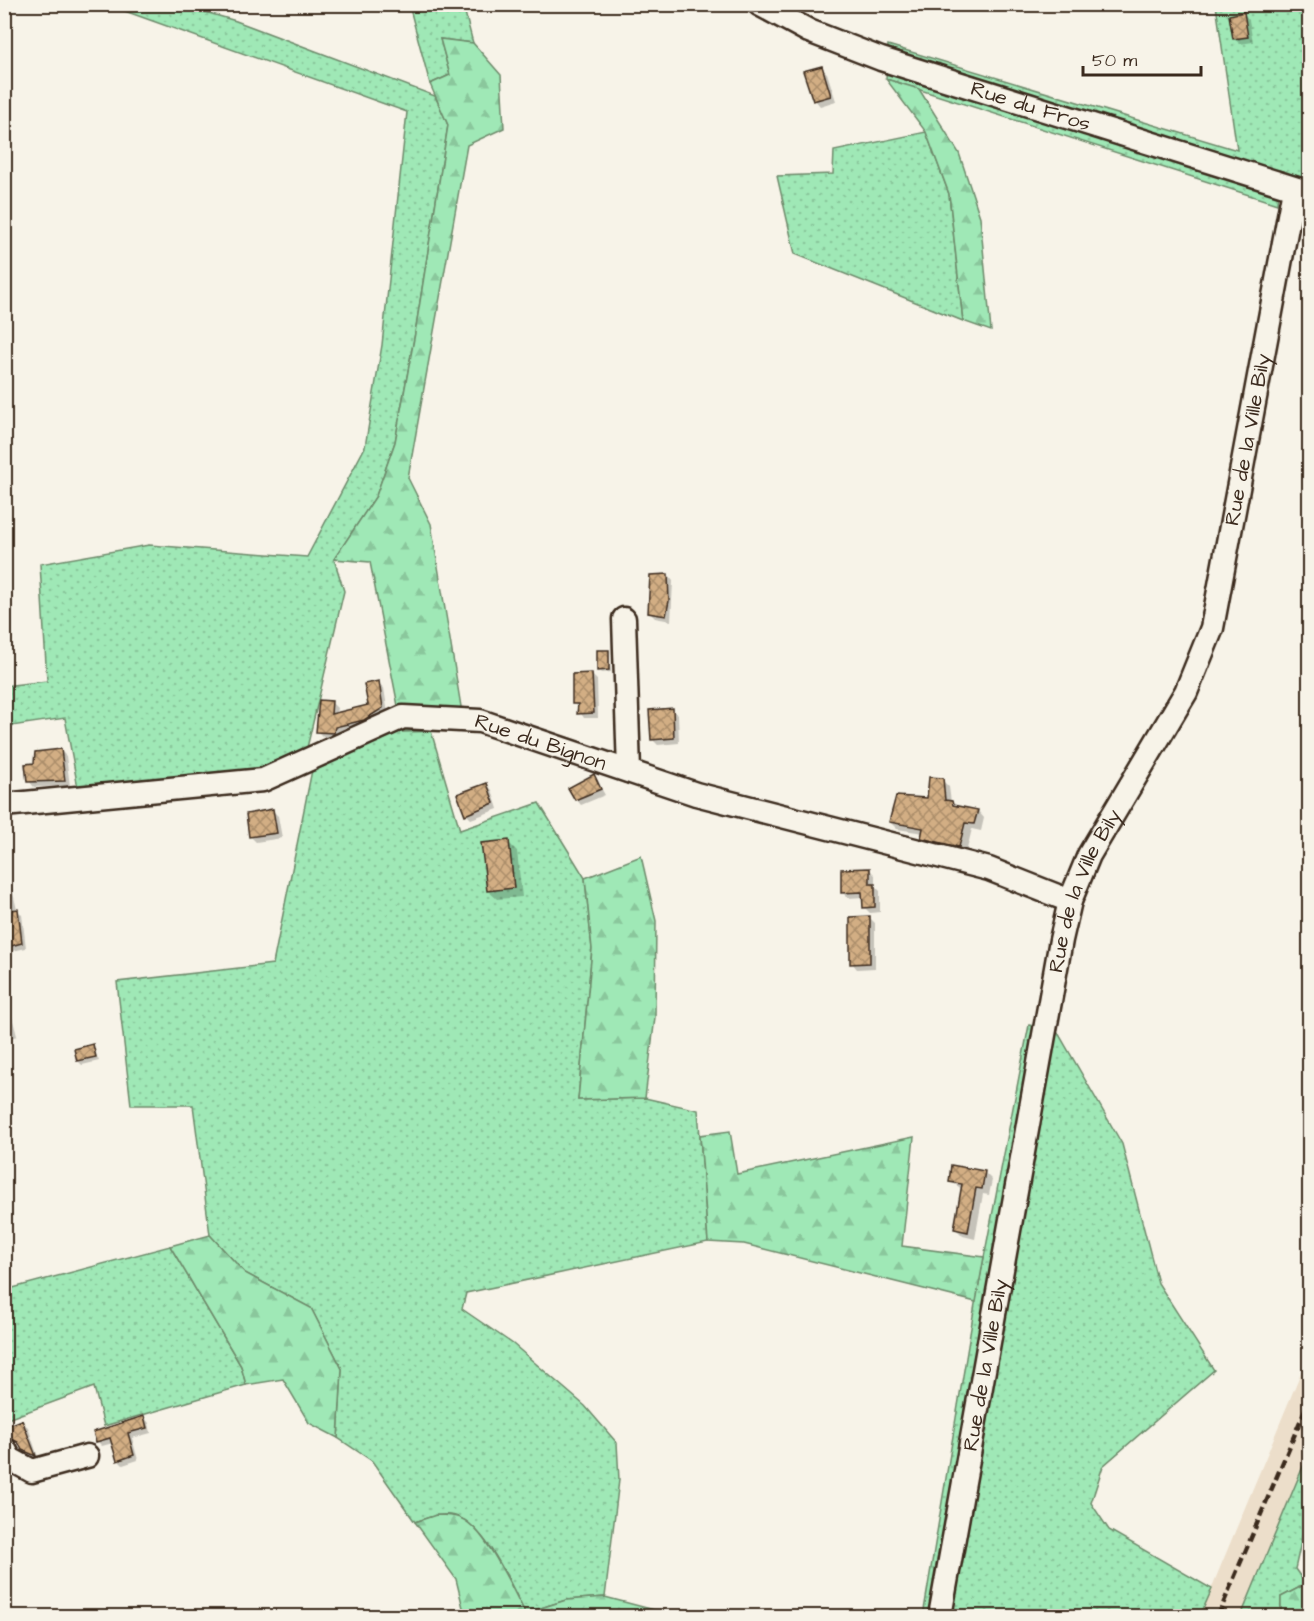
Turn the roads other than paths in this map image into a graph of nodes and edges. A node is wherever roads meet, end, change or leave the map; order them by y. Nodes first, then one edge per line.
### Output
1 (759, 4) edge
2 (1302, 191) edge
3 (624, 619) dead end
4 (629, 771) junction
5 (4, 805) edge
6 (1070, 902) junction
7 (4, 1448) edge
8 (87, 1456) dead end
9 (940, 1617) edge

1 - 2 street, Rue du Fros
2 - 6 street, Rue de la Ville Bily
3 - 4 street
4 - 5 street, Rue du Bignon
4 - 6 street, Rue du Bignon
6 - 9 street, Rue de la Ville Bily
7 - 8 street

